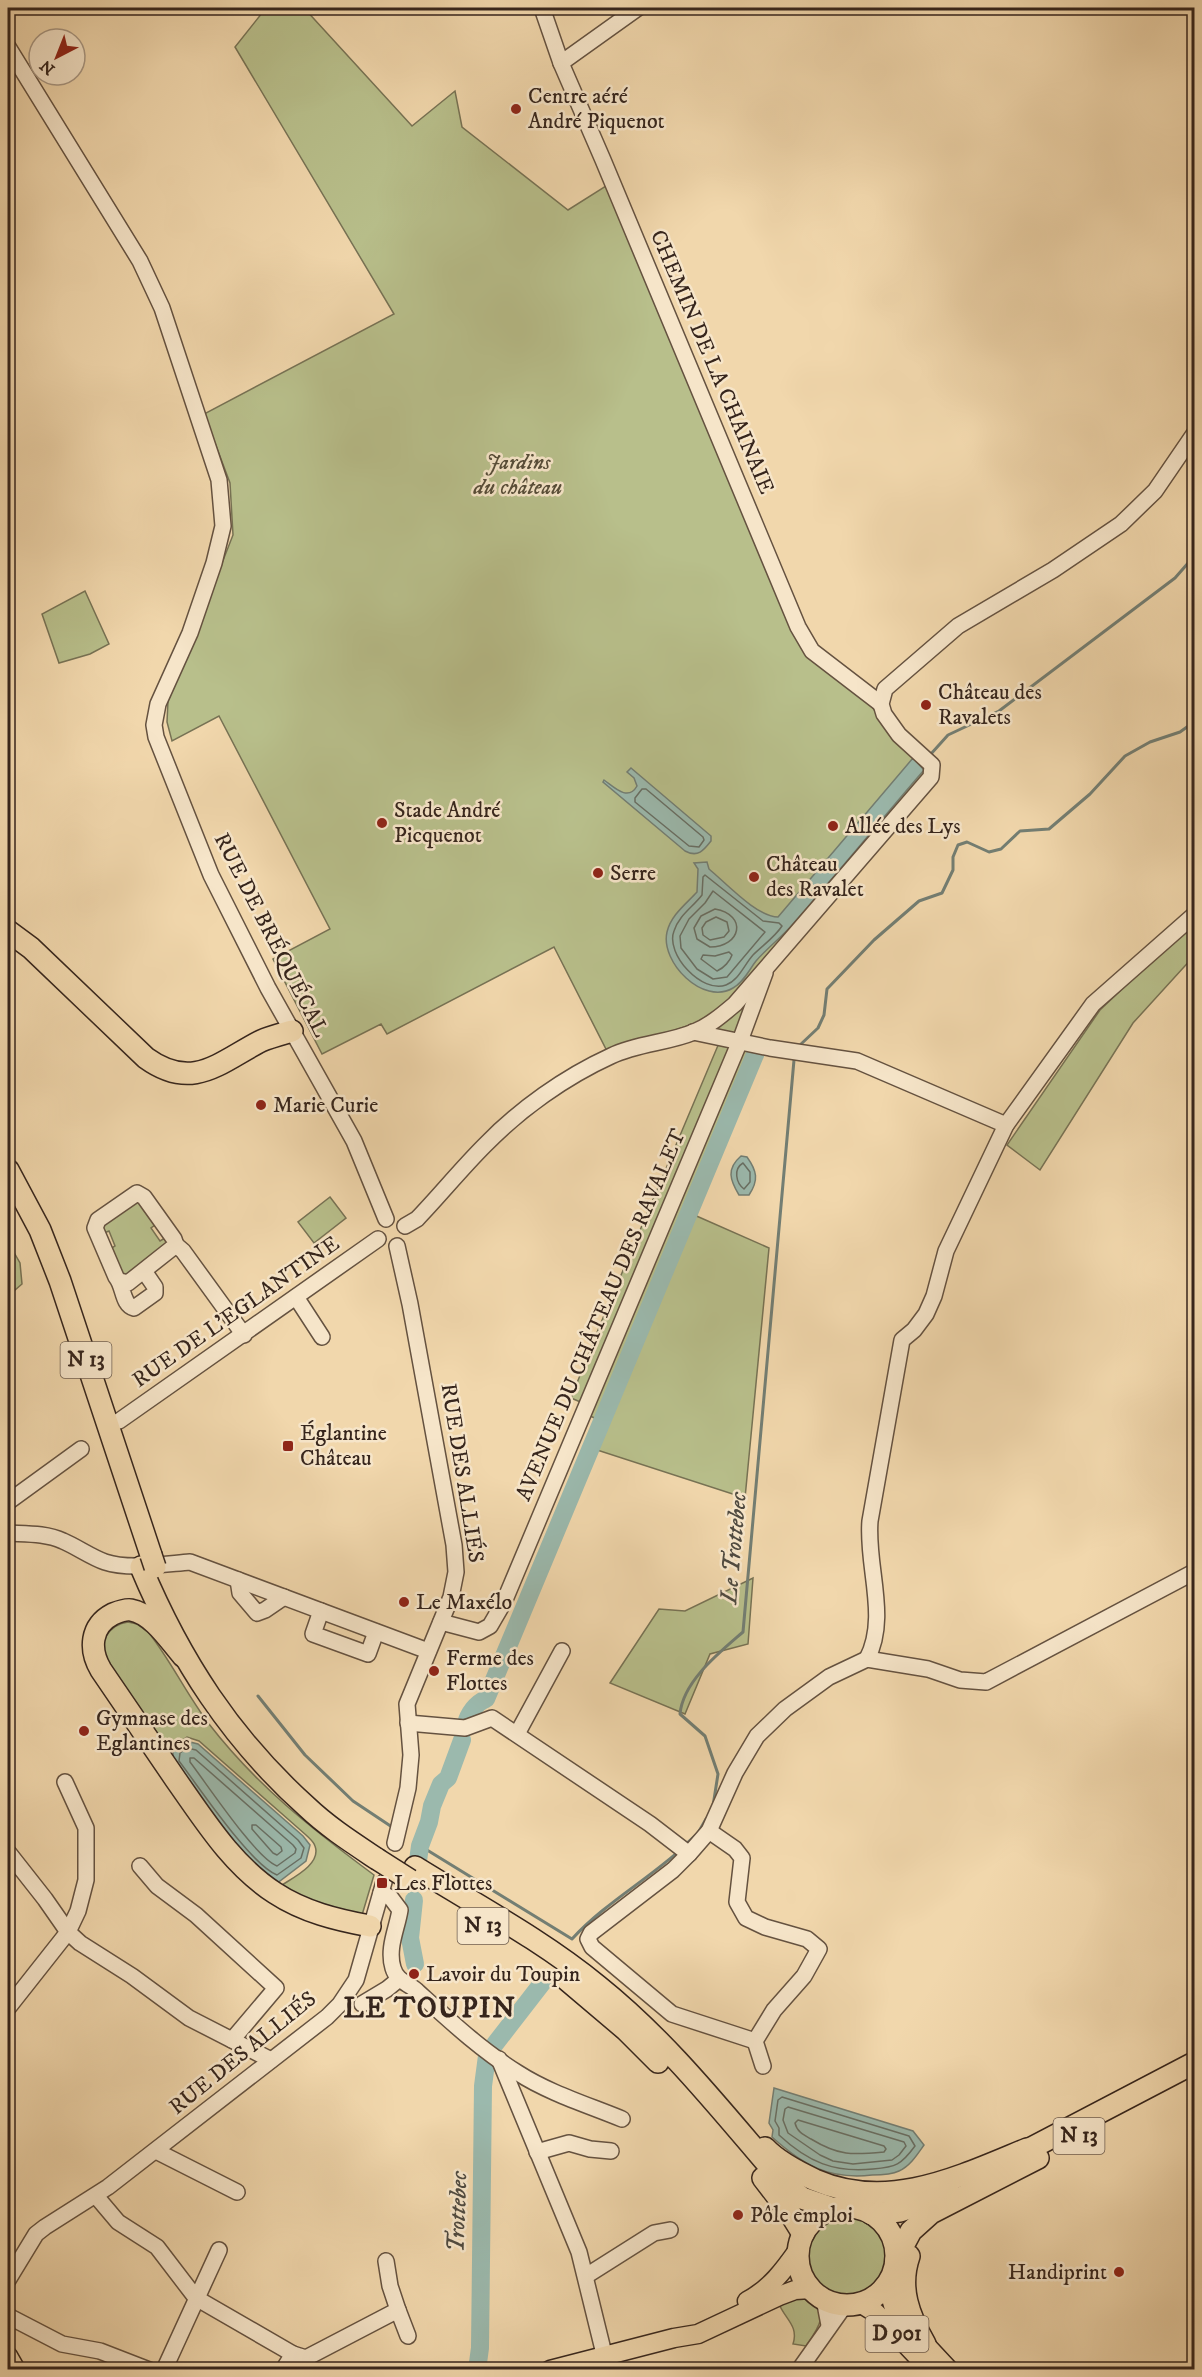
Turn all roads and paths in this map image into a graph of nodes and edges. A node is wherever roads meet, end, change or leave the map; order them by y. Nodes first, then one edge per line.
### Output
1 (542, 8) edge
2 (638, 8) edge
3 (8, 47) edge
4 (561, 63) junction
5 (1194, 434) edge
6 (881, 704) junction
7 (1194, 915) edge
8 (8, 932) edge
9 (766, 969) junction
10 (288, 1024) junction
11 (693, 1032) junction
12 (740, 1041) junction
13 (1006, 1125) junction
14 (8, 1170) edge
15 (8, 1196) edge
16 (387, 1219) junction
17 (405, 1226) junction
18 (378, 1239) junction
19 (176, 1245) junction
20 (397, 1246) junction
21 (144, 1271) junction
22 (120, 1281) junction
23 (296, 1297) junction
24 (244, 1335) junction
25 (322, 1337) dead end
26 (119, 1421) dead end
27 (81, 1449) dead end
28 (8, 1502) edge
29 (8, 1533) edge
30 (146, 1561) junction
31 (1194, 1572) edge
32 (238, 1580) junction
33 (284, 1597) junction
34 (321, 1611) junction
35 (441, 1622) junction
36 (376, 1632) junction
37 (428, 1651) junction
38 (562, 1651) dead end
39 (183, 1656) junction
40 (867, 1659) junction
41 (408, 1723) junction
42 (517, 1734) junction
43 (65, 1782) dead end
44 (710, 1831) junction
45 (683, 1849) junction
46 (385, 1850) junction
47 (8, 1852) edge
48 (140, 1866) dead end
49 (412, 1873) junction
50 (370, 1926) junction
51 (68, 1932) junction
52 (398, 1980) junction
53 (362, 2004) dead end
54 (8, 2008) edge
55 (232, 2040) junction
56 (755, 2041) junction
57 (493, 2055) junction
58 (271, 2060) junction
59 (1194, 2063) edge
60 (763, 2066) dead end
61 (1194, 2075) edge
62 (702, 2089) junction
63 (622, 2119) dead end
64 (1027, 2149) junction
65 (156, 2151) junction
66 (611, 2151) dead end
67 (537, 2152) junction
68 (237, 2192) dead end
69 (96, 2196) junction
70 (963, 2198) junction
71 (834, 2209) junction
72 (872, 2214) junction
73 (670, 2230) dead end
74 (801, 2242) junction
75 (219, 2250) dead end
76 (896, 2259) junction
77 (386, 2261) dead end
78 (586, 2276) junction
79 (8, 2280) edge
80 (887, 2285) junction
81 (818, 2294) junction
82 (196, 2298) junction
83 (852, 2304) junction
84 (398, 2310) junction
85 (8, 2316) edge
86 (829, 2325) junction
87 (408, 2336) dead end
88 (674, 2338) junction
89 (925, 2344) junction
90 (293, 2354) junction
91 (8, 2356) edge
92 (606, 2362) edge
93 (16, 2370) edge
94 (149, 2370) edge
95 (164, 2370) edge
96 (283, 2370) edge
97 (550, 2370) edge
98 (799, 2370) edge
99 (930, 2370) edge
100 (949, 2370) edge

1 - 4 street, CHEMIN DE LA CHAINAIE
2 - 4 street
3 - 10 street, RUE DE BRÉQUÉCAL
4 - 6 street, CHEMIN DE LA CHAINAIE
5 - 6 street
6 - 9 street
7 - 13 street
8 - 10 highway
9 - 11 street
9 - 12 street, AVENUE DU CHÂTEAU DES RAVALET
10 - 16 street, RUE DE BRÉQUÉCAL
11 - 12 street
11 - 17 street
12 - 13 street
12 - 35 street, AVENUE DU CHÂTEAU DES RAVALET
13 - 40 street
14 - 30 highway, N 13
15 - 30 highway, N 13
16 - 17 street
16 - 18 street
17 - 20 street
18 - 20 street
18 - 23 street, RUE DE L'EGLANTINE
19 - 21 street
19 - 22 street
19 - 24 street
20 - 35 street, RUE DES ALLIÉS
21 - 22 street
21 - 22 street
23 - 24 street, RUE DE L'EGLANTINE
23 - 25 street
24 - 26 street, RUE DE L'EGLANTINE
27 - 28 street
29 - 32 street
30 - 39 highway, N 13
30 - 46 highway, N 13
31 - 40 street
32 - 33 street
32 - 33 street
33 - 34 street
34 - 36 street
34 - 36 street
35 - 37 street, RUE DES ALLIÉS
36 - 37 street
37 - 41 street, RUE DES ALLIÉS
38 - 42 street
39 - 46 highway, N 13
39 - 50 highway
40 - 44 street
41 - 42 street
41 - 46 street, RUE DES ALLIÉS
42 - 45 street
43 - 51 street
44 - 45 street
44 - 56 street
45 - 56 street
46 - 49 highway, N 13
47 - 51 street
48 - 55 street
49 - 62 highway, N 13
49 - 74 highway, N 13
50 - 52 street, RUE DES ALLIÉS
50 - 58 street, RUE DES ALLIÉS
51 - 54 street
51 - 55 street
52 - 53 street
52 - 57 street
55 - 58 street
56 - 60 street
57 - 63 street
57 - 67 street
58 - 65 street, RUE DES ALLIÉS
59 - 64 highway, N 13
61 - 70 highway, N 13
62 - 64 highway, N 13
62 - 71 highway, N 13
64 - 72 highway, N 13
65 - 68 street
65 - 69 street, RUE DES ALLIÉS
66 - 67 street
67 - 78 street
69 - 79 street, RUE DES ALLIÉS
69 - 82 street
70 - 76 highway, N 13
70 - 89 highway
71 - 72 highway
71 - 74 highway
72 - 76 highway
73 - 78 street
74 - 81 highway
74 - 88 main road
75 - 82 street
76 - 80 highway
77 - 84 street
78 - 92 street
80 - 83 highway
80 - 89 main road, D 901
81 - 83 highway
81 - 86 street
81 - 88 main road
82 - 90 street
82 - 95 street
83 - 86 street
83 - 99 main road, D 901
84 - 87 street
84 - 90 street
85 - 94 street
86 - 98 street
88 - 92 main road
89 - 100 main road, D 901
90 - 96 street
91 - 93 main road
92 - 97 main road

